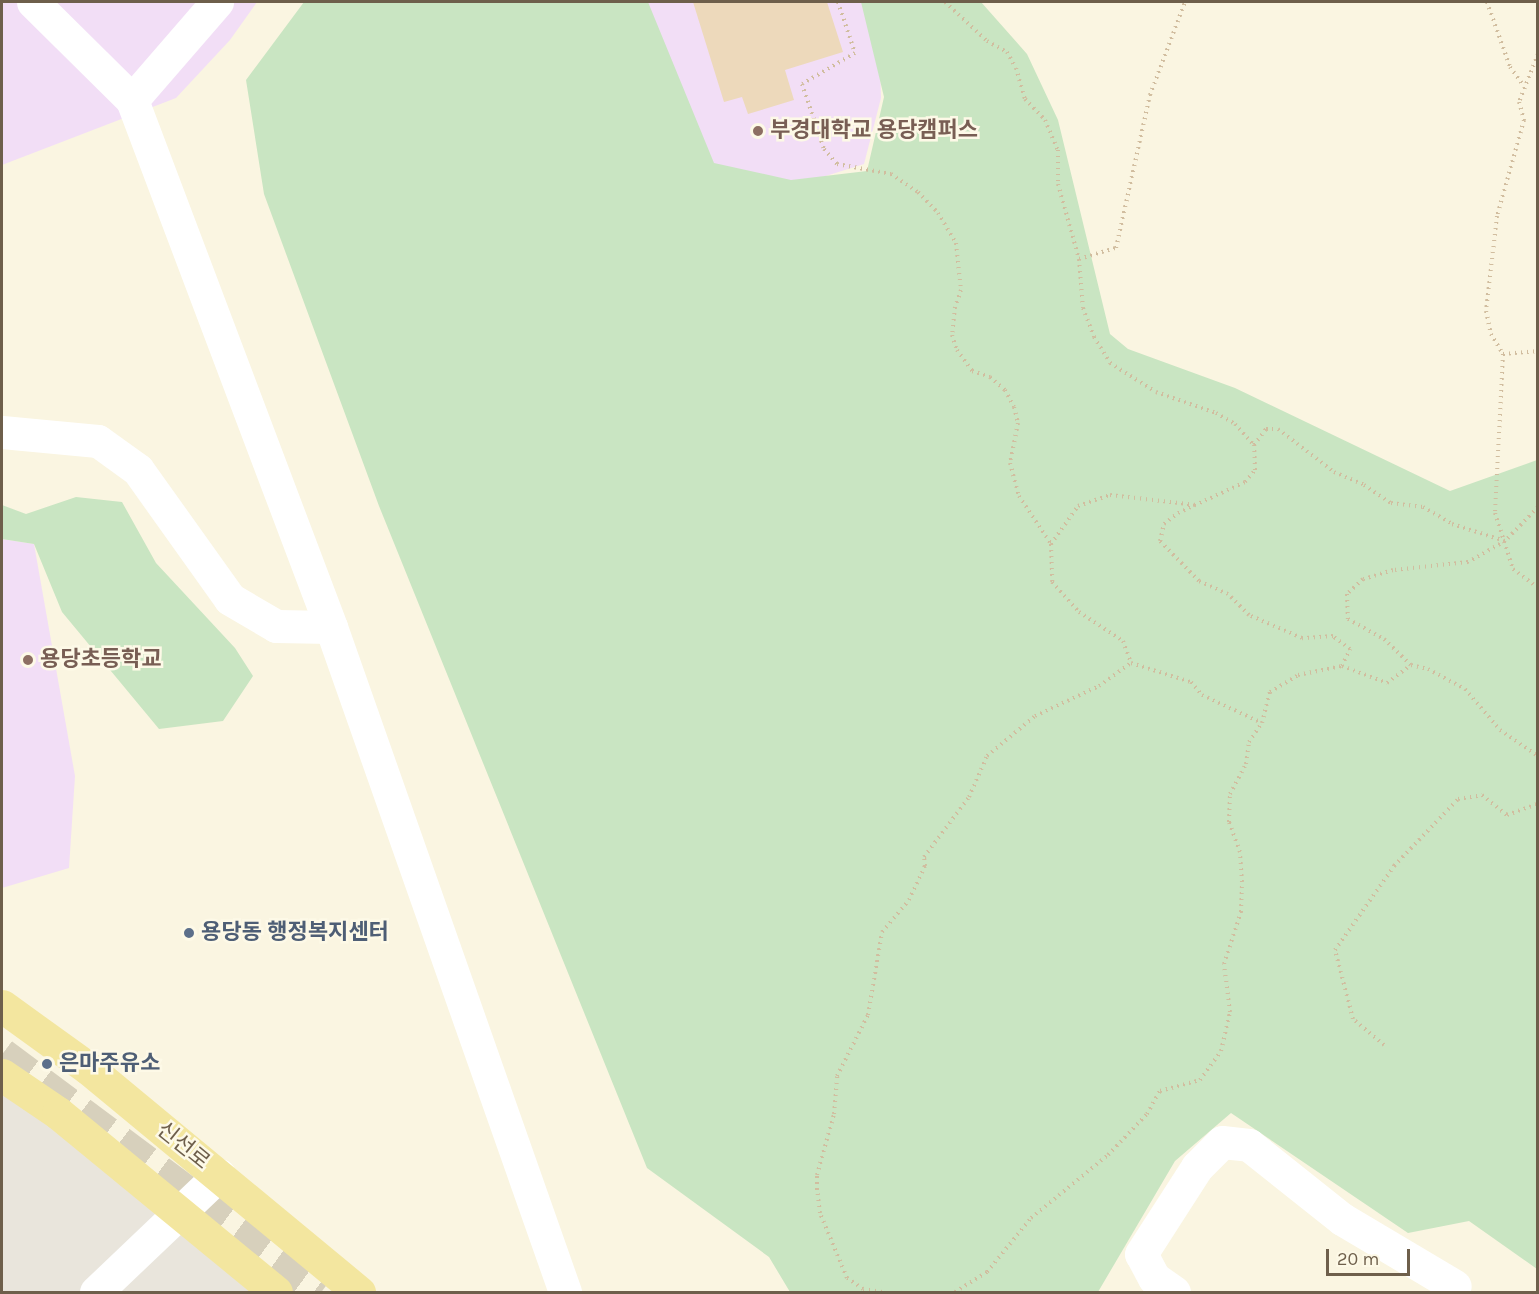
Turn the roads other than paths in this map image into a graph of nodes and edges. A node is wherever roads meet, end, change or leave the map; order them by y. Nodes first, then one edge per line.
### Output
1 (33, 2) edge
2 (217, 2) edge
3 (132, 100) junction
4 (2, 432) edge
5 (332, 627) junction
6 (2, 1006) edge
7 (2, 1075) edge
8 (219, 1175) junction
9 (178, 1214) junction
10 (1459, 1291) edge
11 (96, 1293) edge
12 (276, 1293) edge
13 (359, 1293) edge
14 (565, 1293) edge
15 (1174, 1293) edge

1 - 3 street
2 - 3 street
3 - 5 street
4 - 5 street
5 - 14 street
6 - 8 main road, 신선로
7 - 9 main road
8 - 9 street
8 - 13 main road, 신선로
9 - 11 street
9 - 12 main road
10 - 15 street

